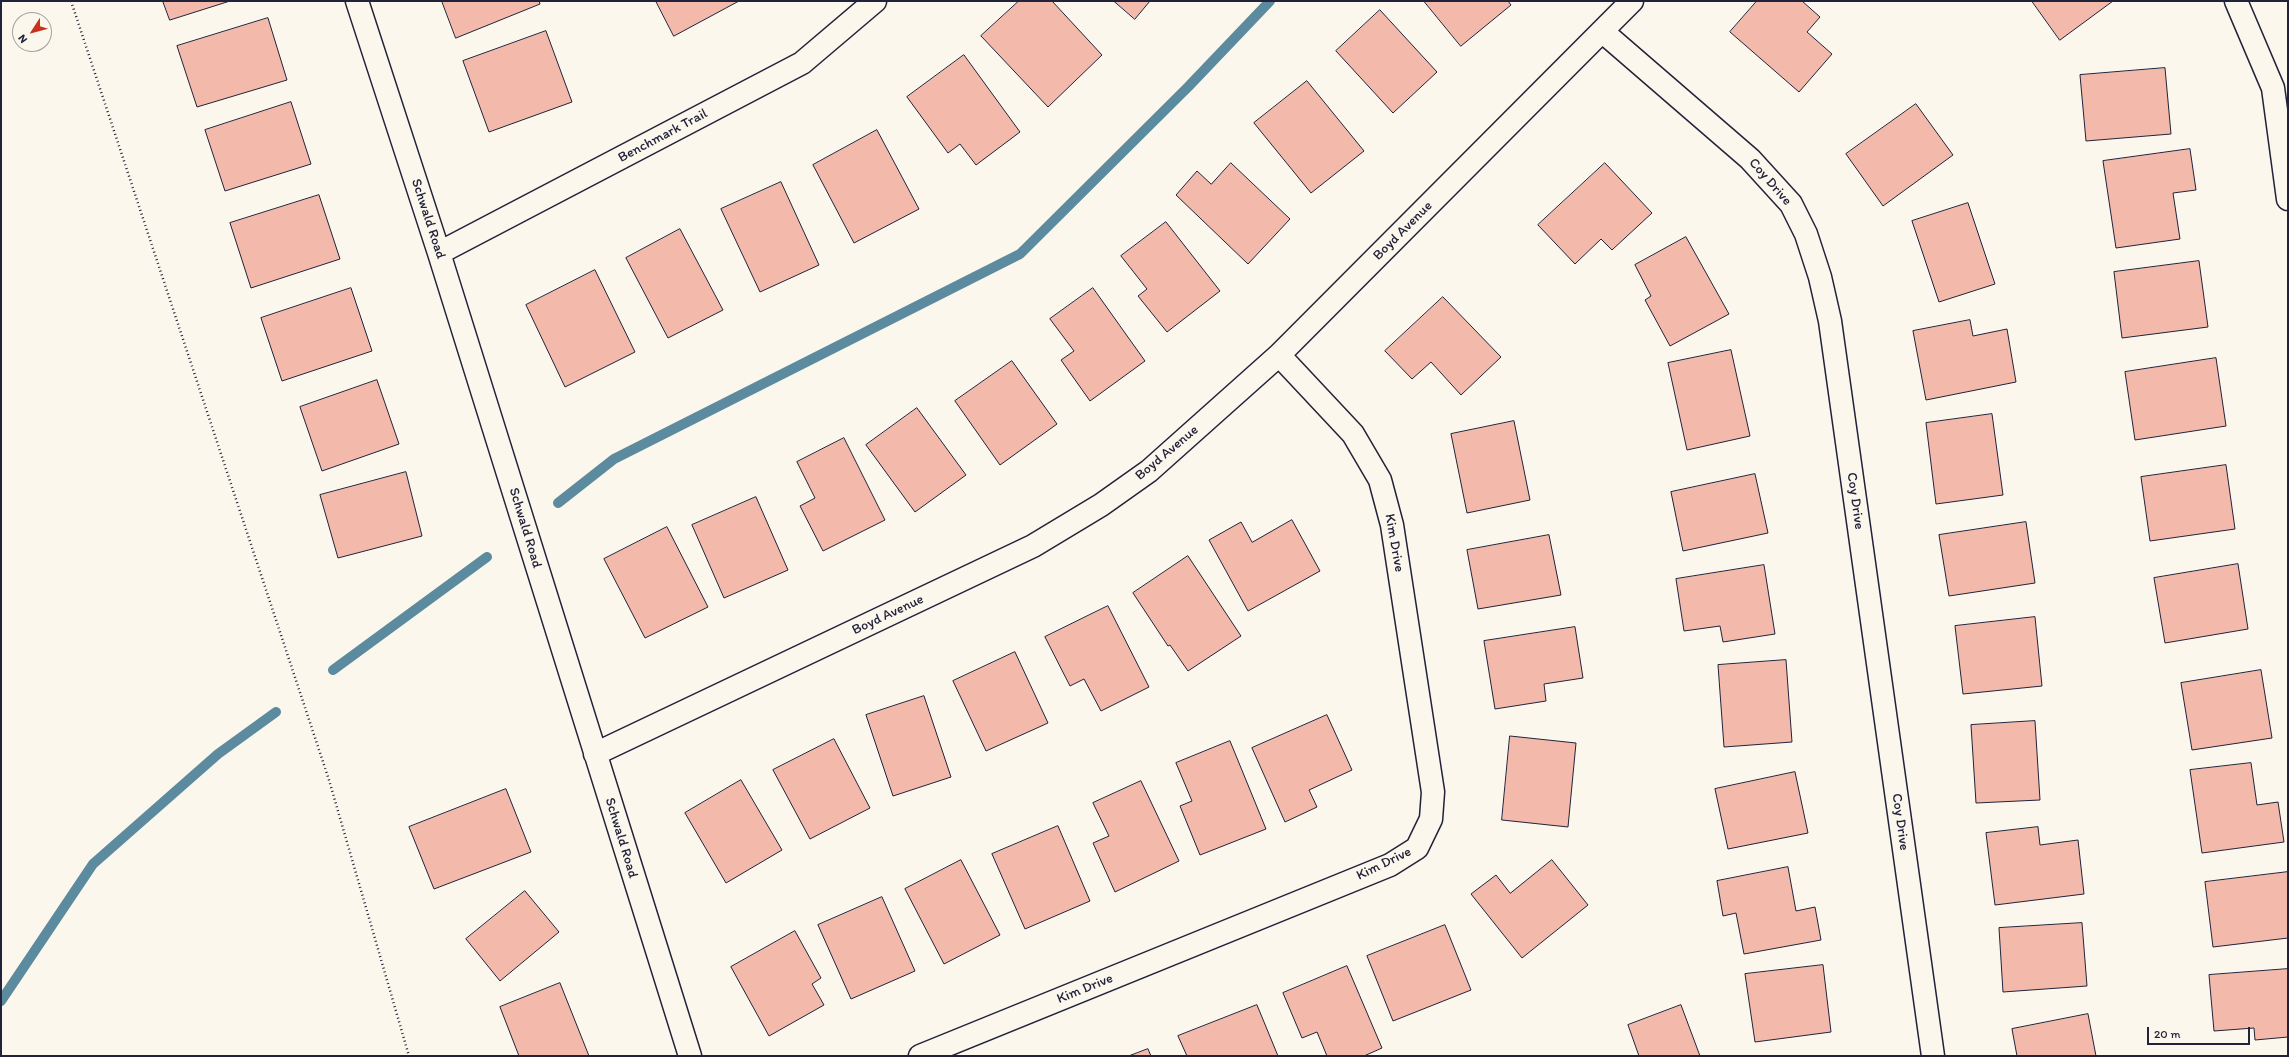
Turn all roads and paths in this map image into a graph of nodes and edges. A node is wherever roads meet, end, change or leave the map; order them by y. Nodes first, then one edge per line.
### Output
1 (70, 1) edge
2 (357, 1) edge
3 (875, 1) edge
4 (1632, 1) edge
5 (2236, 1) edge
6 (1603, 32) junction
7 (2288, 199) edge
8 (439, 253) junction
9 (1279, 355) junction
10 (595, 754) junction
11 (409, 1056) edge
12 (690, 1056) edge
13 (920, 1056) edge
14 (1933, 1056) edge

1 - 11 path
2 - 8 street, Schwald Road
3 - 8 street, Benchmark Trail
4 - 6 street, Boyd Avenue
5 - 7 street
6 - 9 street, Boyd Avenue
6 - 14 street, Coy Drive
8 - 10 street, Schwald Road
9 - 10 street, Boyd Avenue
9 - 13 street, Kim Drive
10 - 12 street, Schwald Road

